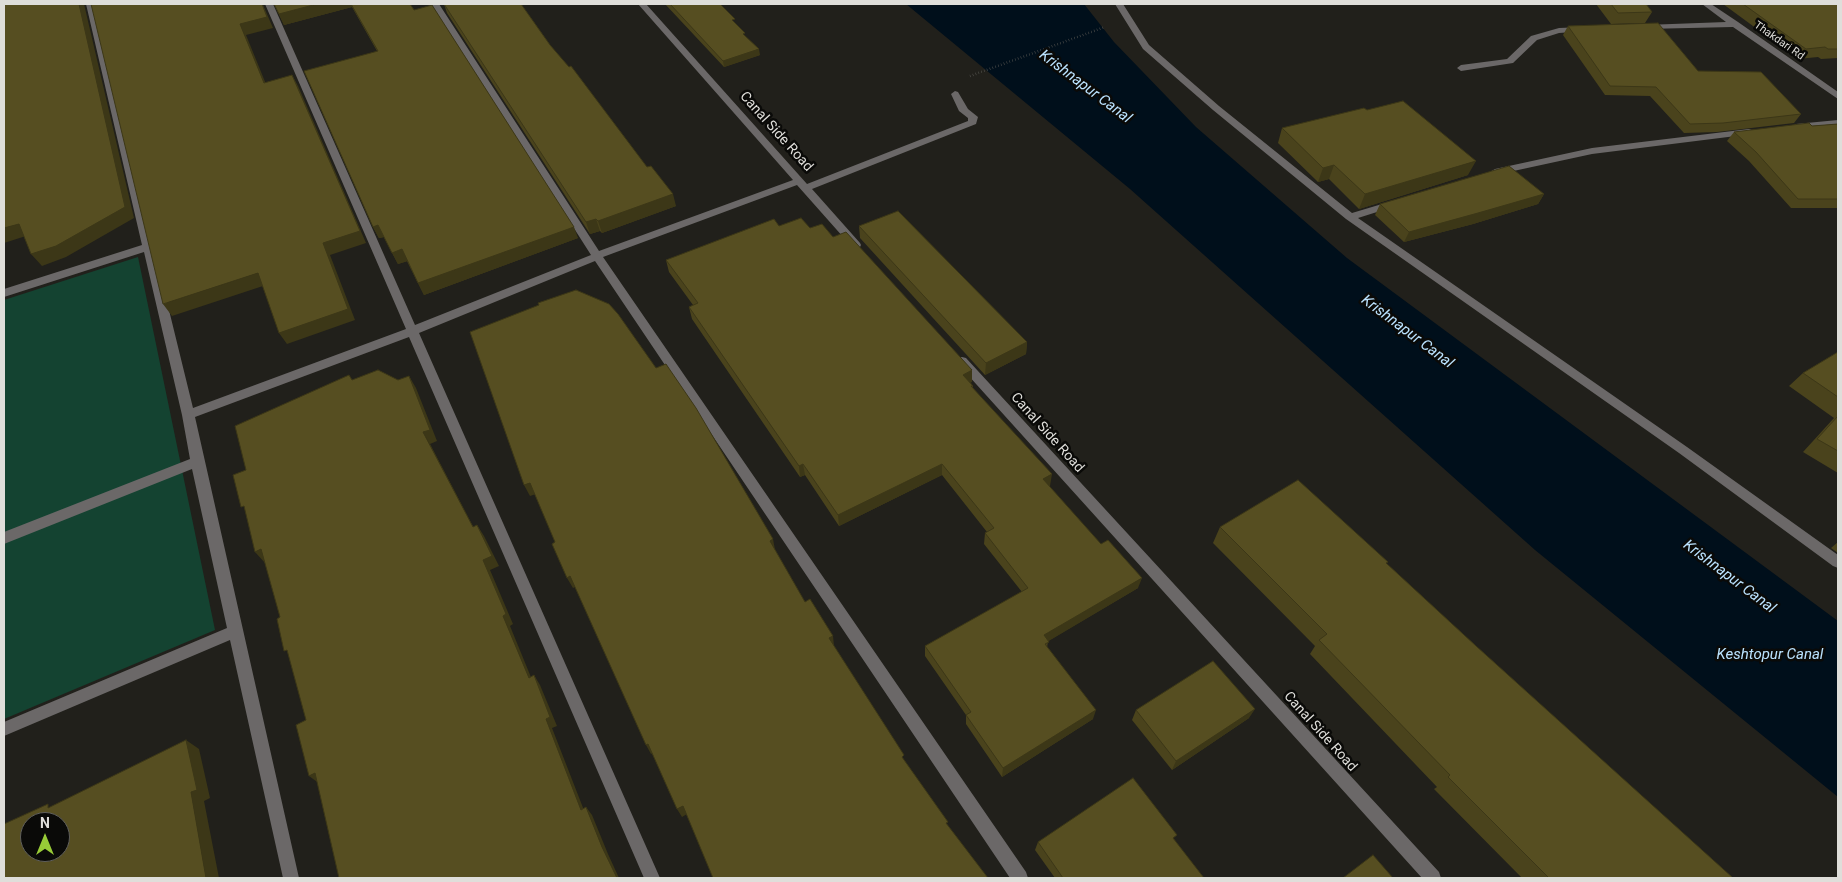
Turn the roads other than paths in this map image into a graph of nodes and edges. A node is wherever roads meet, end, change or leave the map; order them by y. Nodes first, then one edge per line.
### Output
1 (90, 4) edge
2 (269, 4) edge
3 (435, 4) edge
4 (642, 4) edge
5 (1119, 4) edge
6 (1706, 4) edge
7 (1735, 24) junction
8 (1639, 27) edge
9 (1591, 29) edge
10 (1130, 39) dead end
11 (1165, 65) junction
12 (1461, 68) dead end
13 (955, 94) dead end
14 (1838, 96) edge
15 (1838, 123) edge
16 (1781, 129) edge
17 (1762, 131) edge
18 (1483, 176) edge
19 (802, 184) junction
20 (1402, 201) edge
21 (1350, 217) junction
22 (148, 247) junction
23 (864, 254) edge
24 (597, 256) junction
25 (4, 293) edge
26 (412, 331) junction
27 (950, 348) edge
28 (188, 416) junction
29 (197, 462) junction
30 (4, 538) edge
31 (1838, 562) edge
32 (235, 631) junction
33 (4, 729) edge
34 (292, 878) edge
35 (652, 878) edge
36 (1020, 878) edge
37 (1434, 878) edge

1 - 22 street
2 - 26 street
3 - 24 street
4 - 19 street, Canal Side Road
5 - 11 street
6 - 7 street, Thakdari Rd
7 - 8 street
7 - 14 street, Thakdari Rd
9 - 12 street
10 - 11 street
11 - 21 street
13 - 19 street
15 - 16 street
17 - 18 street
19 - 23 street, Canal Side Road
19 - 24 street
20 - 21 street
21 - 31 street
22 - 25 street
22 - 28 street
24 - 26 street
24 - 36 street
26 - 28 street
26 - 35 street
27 - 37 street, Canal Side Road
28 - 29 street
29 - 30 street
29 - 32 street
32 - 33 street
32 - 34 street

